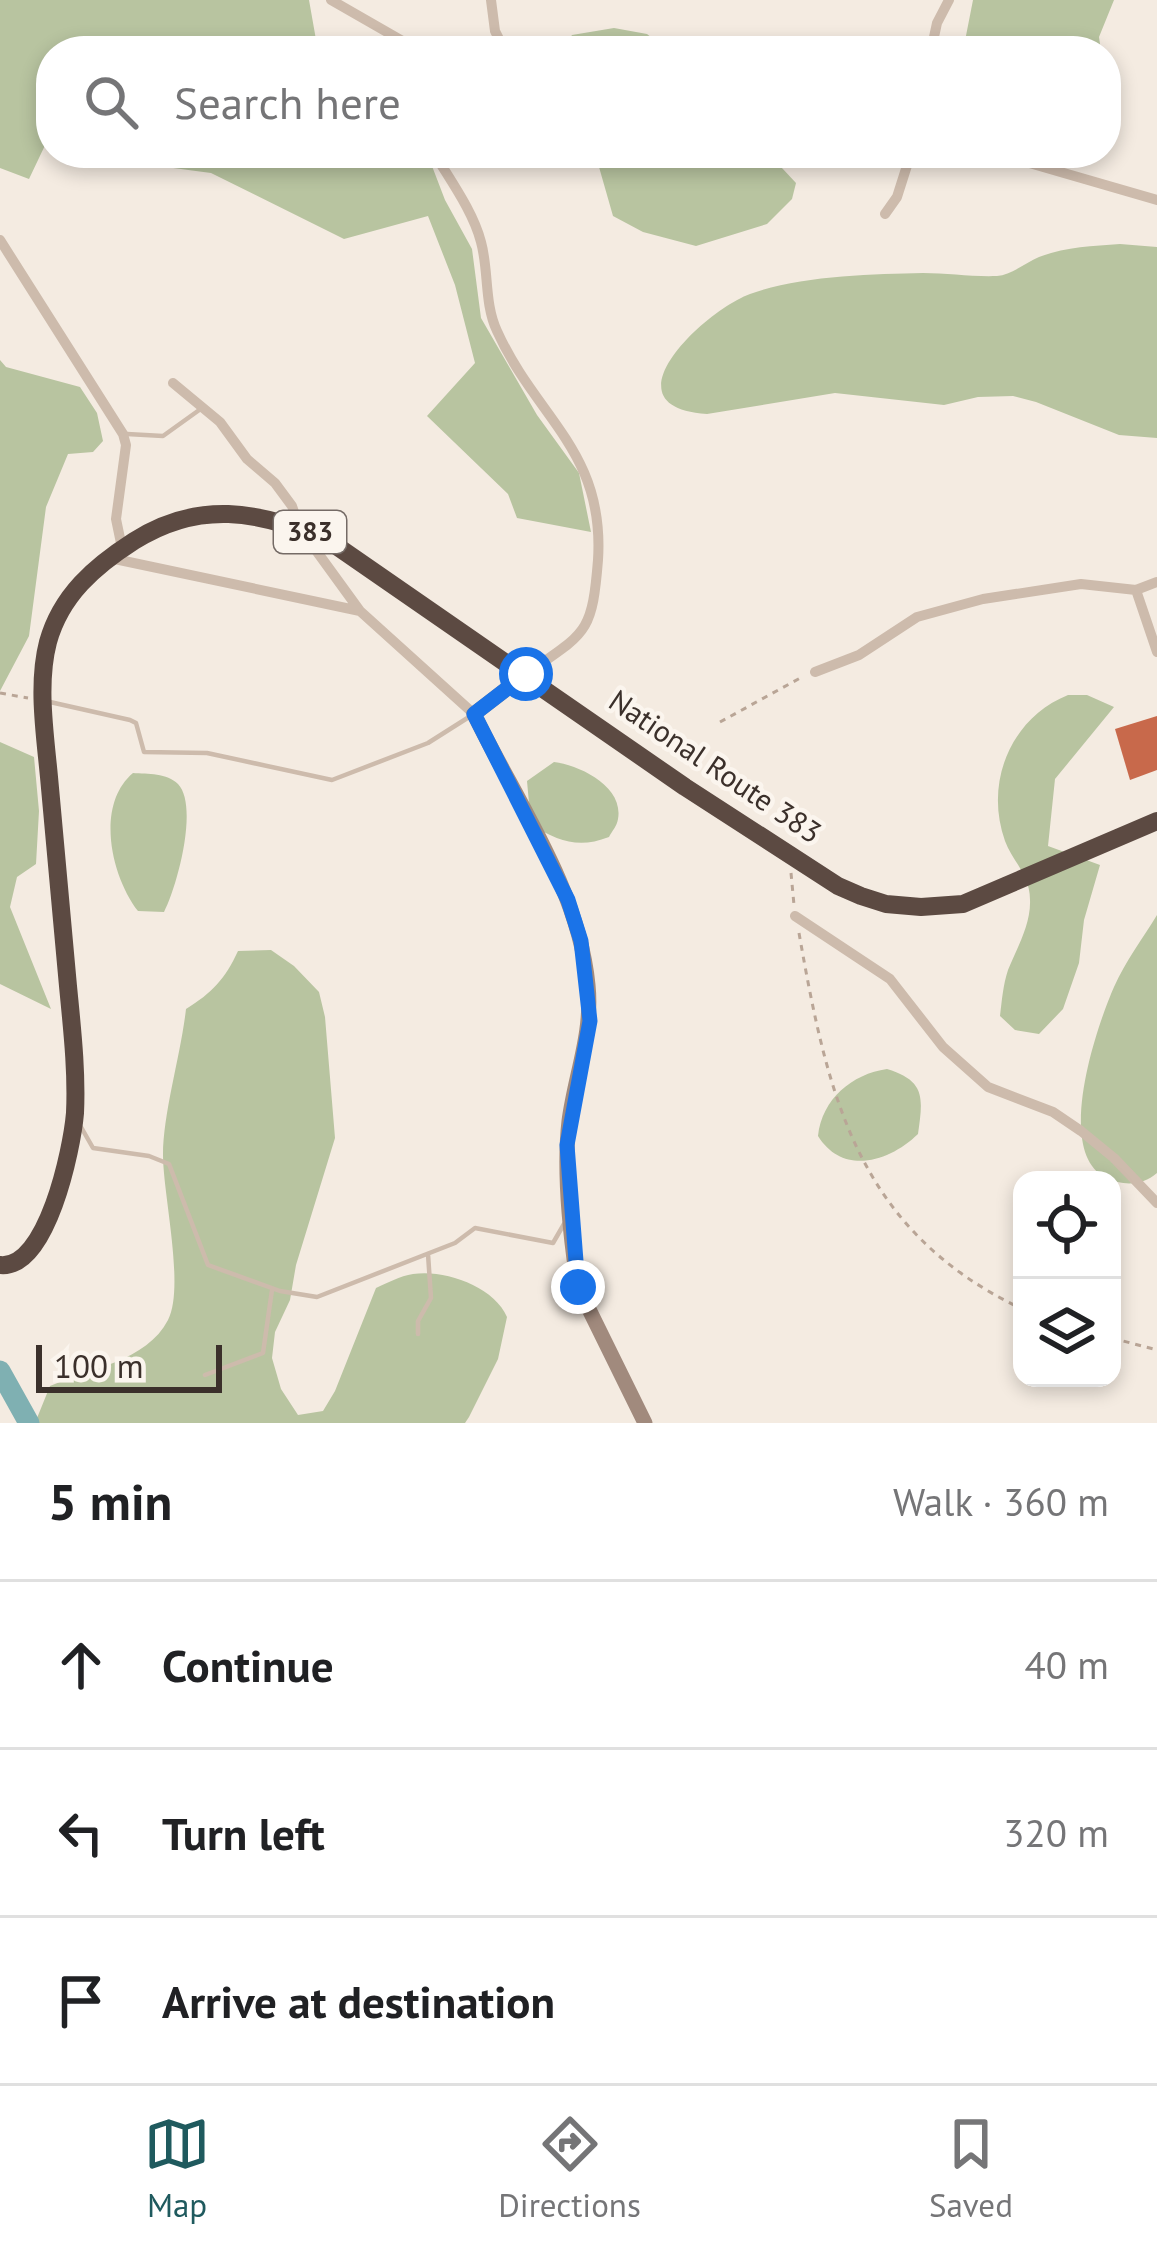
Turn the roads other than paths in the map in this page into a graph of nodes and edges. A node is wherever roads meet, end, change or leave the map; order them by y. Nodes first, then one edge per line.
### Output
1 (331, 0) edge
2 (491, 0) edge
3 (949, 0) edge
4 (394, 36) edge
5 (498, 36) edge
6 (935, 36) edge
7 (442, 168) edge
8 (906, 168) edge
9 (1047, 168) edge
10 (1157, 200) edge
11 (885, 214) dead end
12 (0, 240) edge
13 (173, 383) dead end
14 (202, 408) junction
15 (123, 434) junction
16 (299, 527) junction
17 (114, 553) junction
18 (1157, 582) edge
19 (1136, 590) junction
20 (360, 611) junction
21 (1157, 652) edge
22 (815, 672) road end
23 (526, 674) junction
24 (44, 700) junction
25 (474, 714) junction
26 (1157, 821) edge
27 (796, 916) road end
28 (74, 1110) junction
29 (1157, 1203) edge
30 (571, 1208) junction
31 (428, 1254) junction
32 (0, 1264) edge
33 (273, 1288) junction
34 (418, 1334) dead end
35 (205, 1376) dead end
36 (644, 1423) edge

1 - 4 street
2 - 5 street
3 - 6 street
7 - 23 street
8 - 11 street
9 - 10 street
12 - 15 street
13 - 14 street
14 - 15 lane
14 - 16 street
15 - 17 street
16 - 17 highway, National Route 383 / 383
16 - 20 street
16 - 23 highway, National Route 383 / 383
17 - 20 street
17 - 24 highway, National Route 383 / 383
18 - 19 street
19 - 21 street
19 - 22 street
20 - 25 street
23 - 25 street
23 - 26 highway, National Route 383 / 383
24 - 25 lane
24 - 28 highway, National Route 383 / 383
25 - 30 street
27 - 29 street
28 - 32 highway, National Route 383 / 383
28 - 33 lane
30 - 31 lane
30 - 36 street
31 - 33 lane
31 - 34 lane
33 - 35 lane

